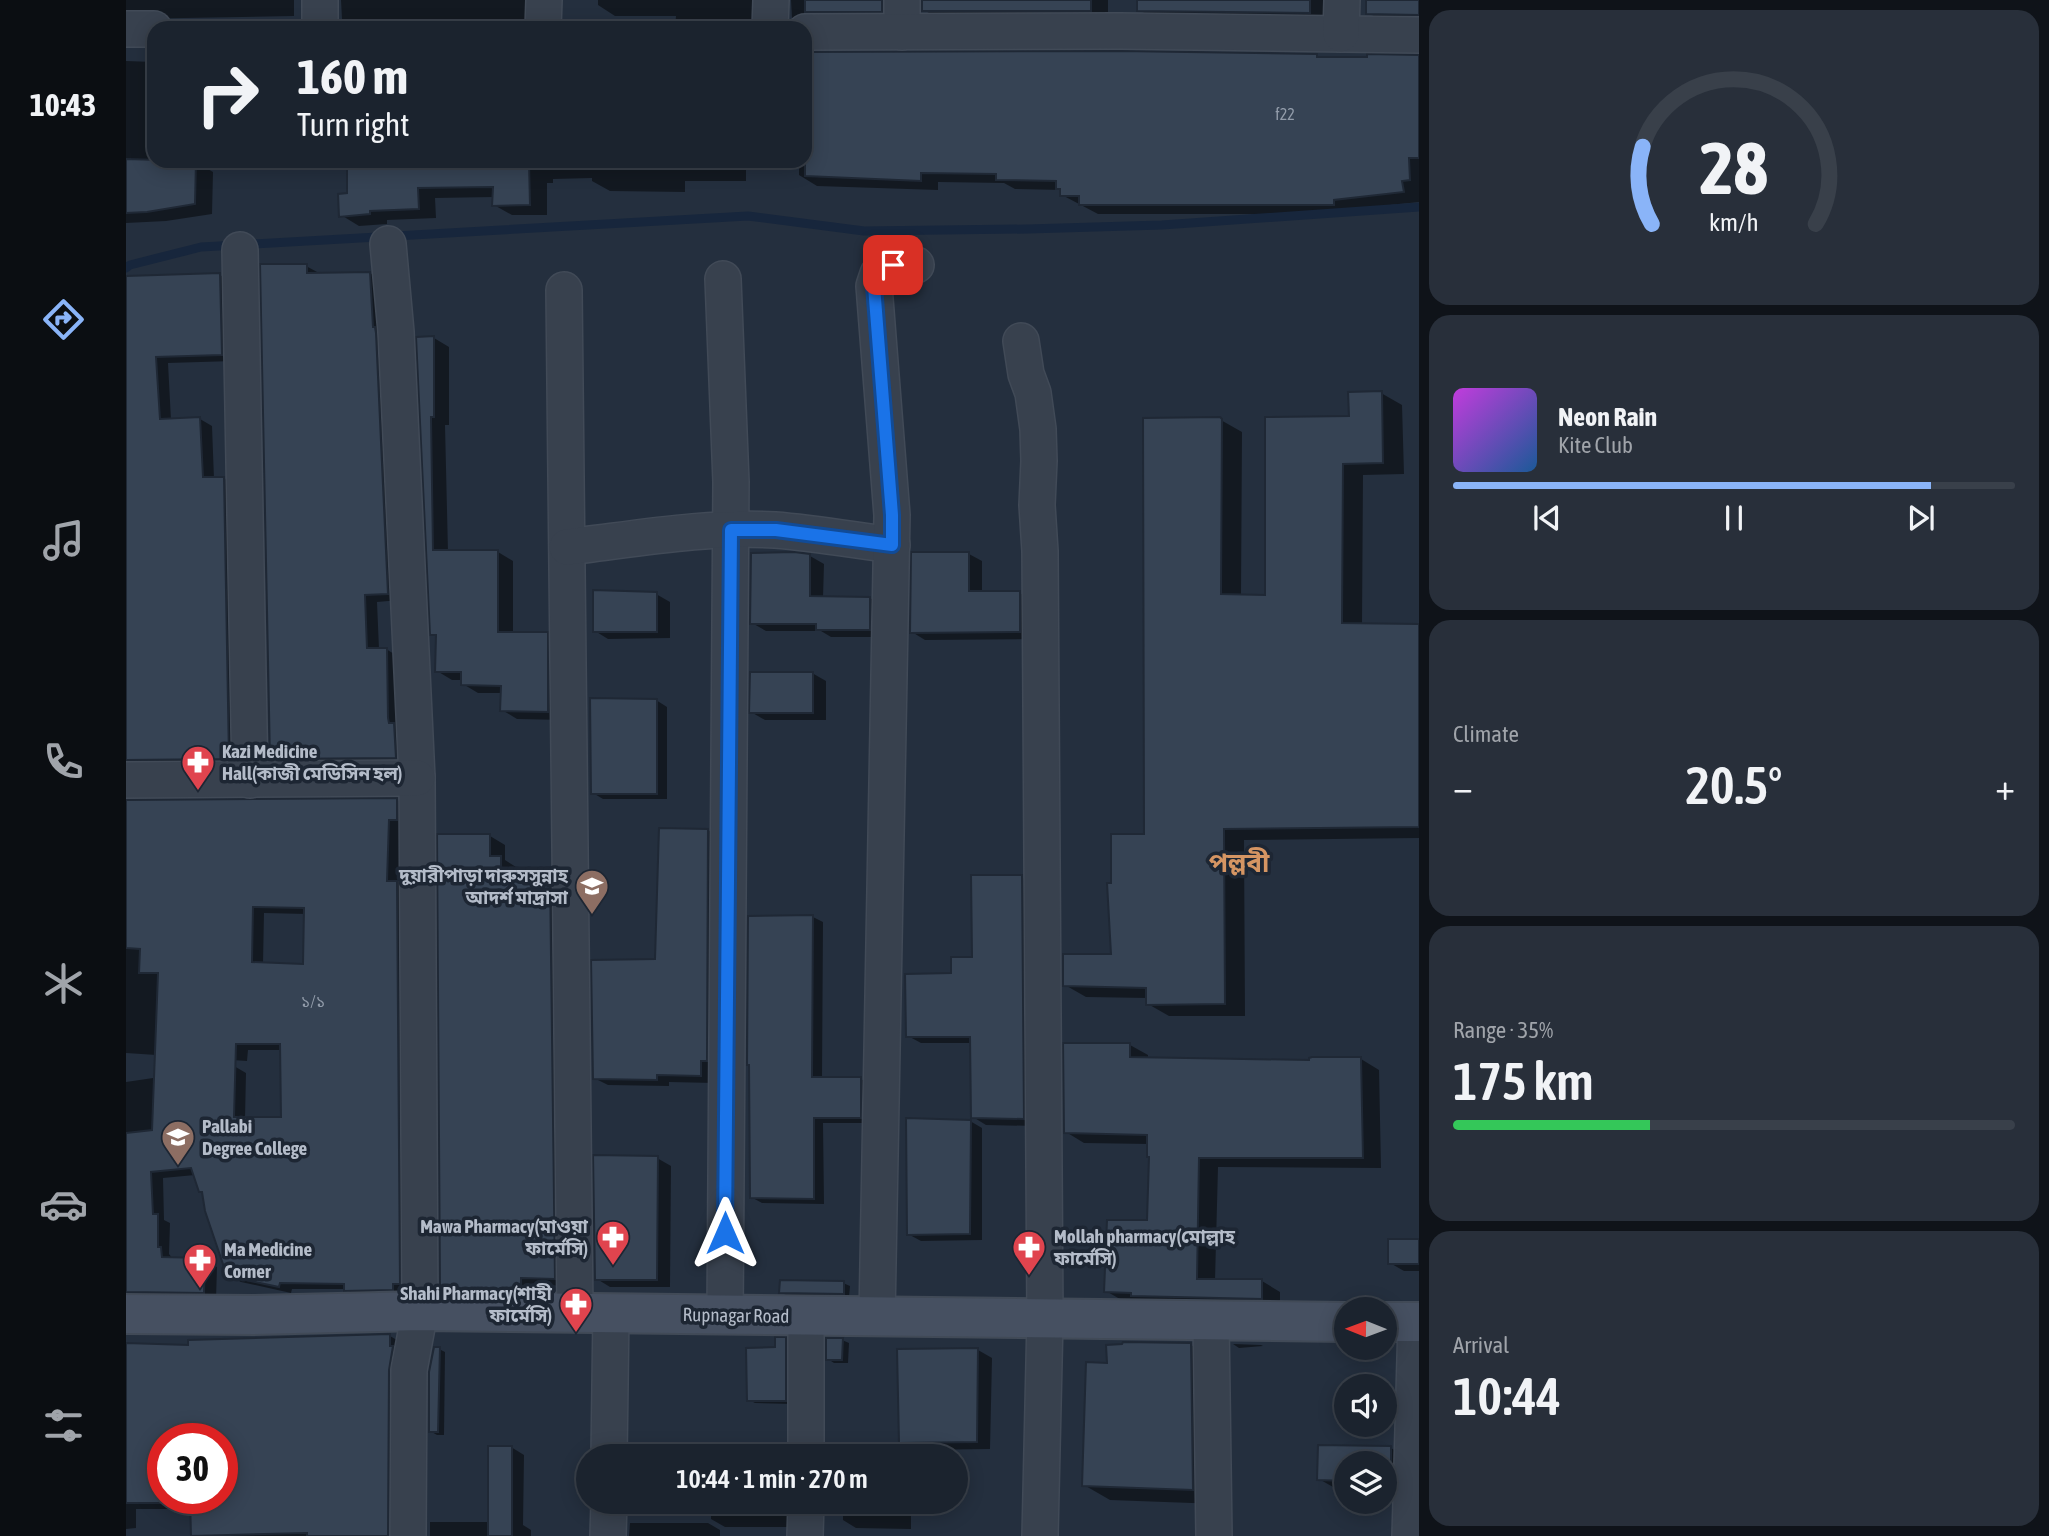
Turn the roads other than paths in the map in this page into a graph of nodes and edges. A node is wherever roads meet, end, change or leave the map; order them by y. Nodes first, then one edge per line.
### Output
1 (320, 0) edge
2 (544, 0) edge
3 (771, 0) edge
4 (1120, 15) edge
5 (902, 16) edge
6 (1342, 17) edge
7 (320, 21) edge
8 (544, 21) edge
9 (771, 21) edge
10 (126, 29) edge
11 (147, 29) edge
12 (812, 31) edge
13 (1419, 35) edge
14 (388, 244) dead end
15 (240, 250) dead end
16 (916, 265) dead end
17 (723, 279) dead end
18 (564, 290) dead end
19 (1021, 341) dead end
20 (731, 530) junction
21 (892, 545) junction
22 (567, 547) junction
23 (417, 778) junction
24 (126, 780) edge
25 (250, 780) junction
26 (420, 1311) junction
27 (593, 1313) junction
28 (126, 1314) edge
29 (724, 1315) junction
30 (806, 1316) junction
31 (877, 1317) junction
32 (1045, 1319) junction
33 (1211, 1321) junction
34 (1334, 1322) edge
35 (1406, 1322) edge
36 (608, 1444) edge
37 (806, 1444) edge
38 (609, 1514) edge
39 (806, 1514) edge
40 (408, 1536) edge
41 (608, 1536) edge
42 (805, 1536) edge
43 (1040, 1536) edge
44 (1214, 1536) edge
45 (1410, 1536) edge

1 - 7 street
2 - 8 street
3 - 9 street
4 - 5 street
4 - 6 street
5 - 12 street
6 - 13 street
10 - 11 street
14 - 23 street
15 - 25 street
16 - 21 street
17 - 20 street
18 - 22 street
19 - 32 street
20 - 21 street
20 - 22 street
20 - 29 street
21 - 31 street
22 - 27 street
23 - 25 street
23 - 26 street
24 - 25 street
26 - 27 street, Rupnagar Road
26 - 28 street, Rupnagar Road
26 - 40 street
27 - 29 street, Rupnagar Road
27 - 36 street
29 - 30 street, Rupnagar Road
30 - 31 street, Rupnagar Road
30 - 37 street
31 - 32 street, Rupnagar Road
32 - 33 street, Rupnagar Road
32 - 43 street
33 - 34 street, Rupnagar Road
33 - 44 street
35 - 45 street
38 - 41 street
39 - 42 street

